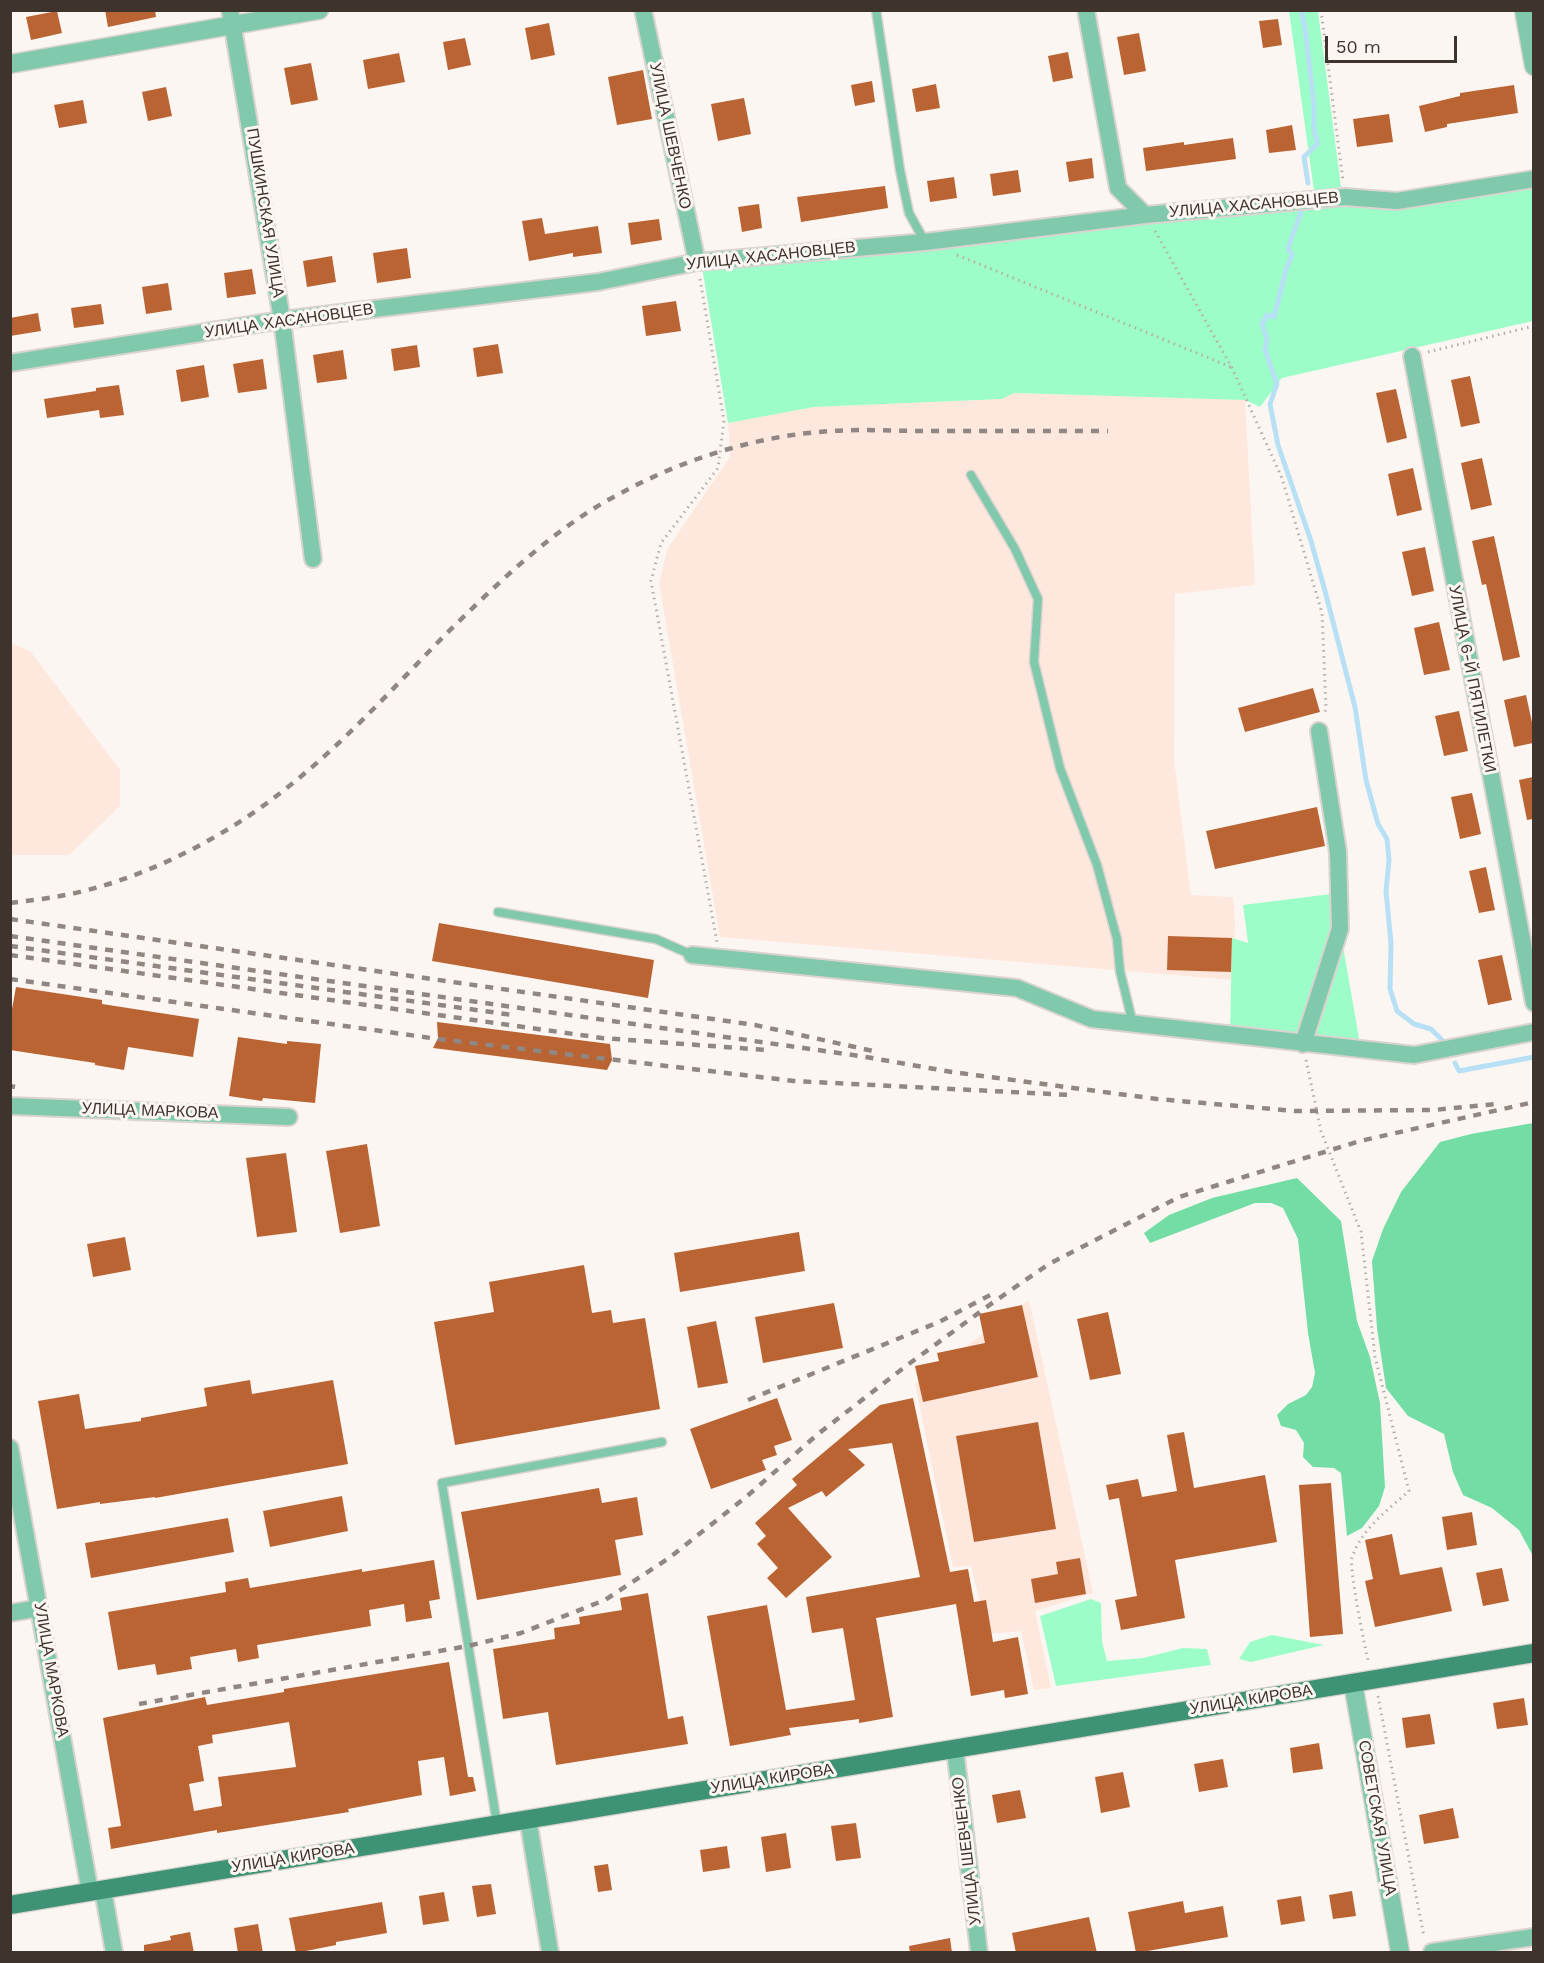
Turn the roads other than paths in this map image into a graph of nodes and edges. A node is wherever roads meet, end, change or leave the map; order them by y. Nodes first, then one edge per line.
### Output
1 (319, 10) edge
2 (643, 10) edge
3 (876, 10) edge
4 (1086, 10) edge
5 (1524, 10) edge
6 (231, 18) edge
7 (10, 64) edge
8 (1533, 66) edge
9 (1533, 179) edge
10 (1145, 215) junction
11 (925, 242) junction
12 (697, 262) junction
13 (282, 320) junction
14 (1412, 356) road end
15 (10, 363) edge
16 (971, 475) dead end
17 (313, 559) dead end
18 (1319, 731) road end
19 (498, 912) dead end
20 (692, 955) joint
21 (1533, 1003) edge
22 (1133, 1024) junction
23 (1533, 1032) edge
24 (1303, 1044) junction
25 (10, 1106) edge
26 (289, 1117) dead end
27 (662, 1442) dead end
28 (10, 1448) edge
29 (39, 1608) junction
30 (10, 1613) edge
31 (1533, 1653) edge
32 (1353, 1683) junction
33 (955, 1749) junction
34 (528, 1819) junction
35 (497, 1824) junction
36 (97, 1891) junction
37 (10, 1905) edge
38 (1533, 1937) edge
39 (1429, 1947) edge
40 (114, 1953) edge
41 (550, 1953) edge
42 (979, 1953) edge
43 (1400, 1953) edge

1 - 6 street
2 - 12 street, УЛИЦА ШЕВЧЕНКО
3 - 11 lane
4 - 10 street
5 - 8 street
6 - 7 street
6 - 13 street, ПУШКИНСКАЯ УЛИЦА
9 - 10 street, УЛИЦА ХАСАНОВЦЕВ
10 - 11 street, УЛИЦА ХАСАНОВЦЕВ
11 - 12 street, УЛИЦА ХАСАНОВЦЕВ
12 - 13 street, УЛИЦА ХАСАНОВЦЕВ
13 - 15 street, УЛИЦА ХАСАНОВЦЕВ
13 - 17 street, ПУШКИНСКАЯ УЛИЦА
14 - 21 street, УЛИЦА 6-Й ПЯТИЛЕТКИ
16 - 22 lane
18 - 24 street
19 - 20 lane
20 - 22 street
22 - 24 street
23 - 24 street
25 - 26 street, УЛИЦА МАРКОВА
27 - 35 lane
28 - 29 street, УЛИЦА МАРКОВА
29 - 30 street
29 - 36 street, УЛИЦА МАРКОВА
31 - 32 main road, УЛИЦА КИРОВА
32 - 33 main road, УЛИЦА КИРОВА
32 - 43 street, СОВЕТСКАЯ УЛИЦА
33 - 34 main road, УЛИЦА КИРОВА
33 - 42 street, УЛИЦА ШЕВЧЕНКО
34 - 35 main road, УЛИЦА КИРОВА
34 - 41 street
35 - 36 main road, УЛИЦА КИРОВА
36 - 37 main road, УЛИЦА КИРОВА
36 - 40 street, УЛИЦА МАРКОВА
38 - 39 street

